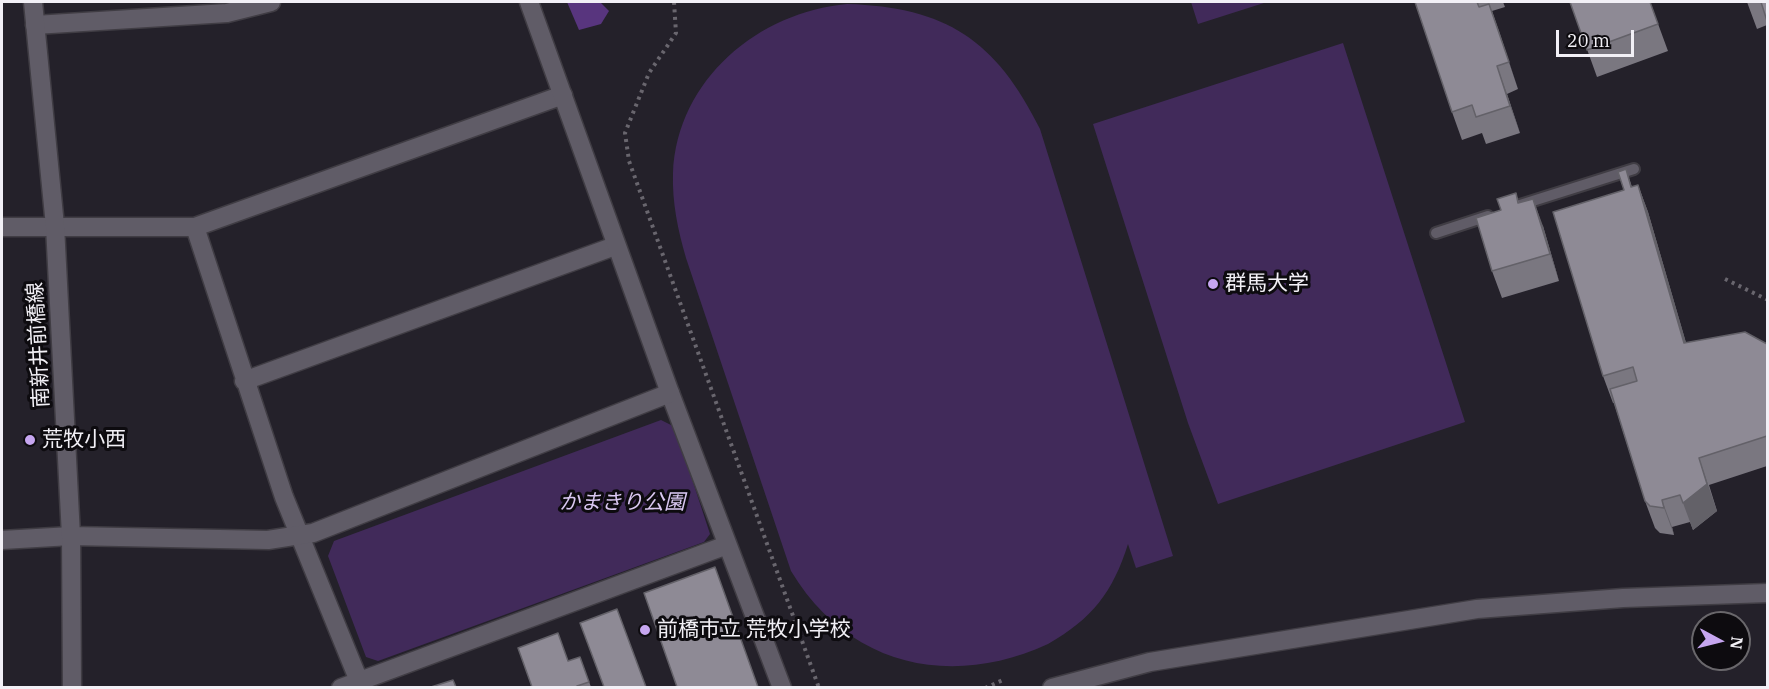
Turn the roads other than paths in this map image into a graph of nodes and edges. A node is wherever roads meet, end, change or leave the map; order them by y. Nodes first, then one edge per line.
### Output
1 (33, 2) edge
2 (271, 2) edge
3 (529, 2) edge
4 (34, 25) junction
5 (563, 95) junction
6 (1634, 169) dead end
7 (55, 226) junction
8 (2, 227) edge
9 (195, 227) junction
10 (1436, 233) dead end
11 (615, 246) junction
12 (244, 381) junction
13 (670, 393) junction
14 (71, 536) junction
15 (299, 536) junction
16 (2, 540) edge
17 (727, 545) junction
18 (1767, 593) edge
19 (359, 681) junction
20 (70, 687) edge
21 (341, 687) edge
22 (782, 687) edge
23 (1052, 687) edge

1 - 4 street, 南新井前橋線
2 - 4 street
3 - 5 street
4 - 7 street, 南新井前橋線
5 - 9 street
5 - 11 street
6 - 10 lane
7 - 8 street
7 - 9 street
7 - 14 street, 南新井前橋線
9 - 12 street
11 - 12 street
11 - 13 street
12 - 15 street
13 - 15 street
13 - 17 street
14 - 15 street
14 - 16 street
14 - 20 street, 南新井前橋線
15 - 19 street
17 - 19 street
17 - 22 street
18 - 23 street
19 - 21 street

